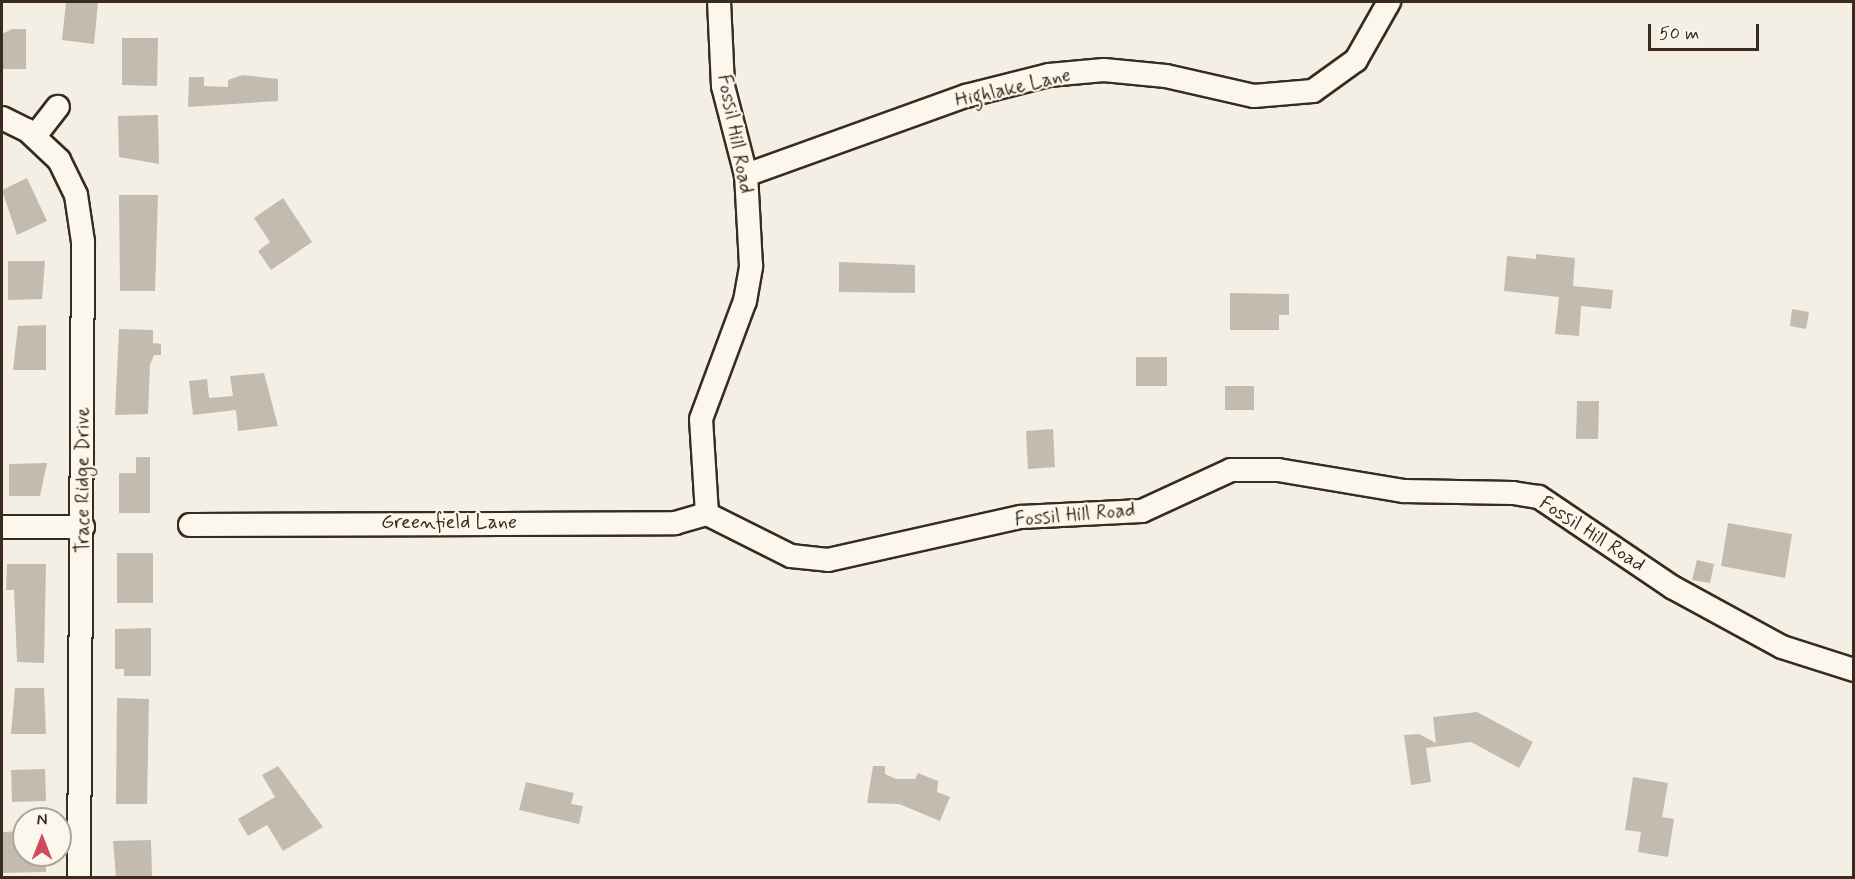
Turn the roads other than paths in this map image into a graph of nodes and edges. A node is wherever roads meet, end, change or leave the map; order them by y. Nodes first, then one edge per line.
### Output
1 (719, 2) edge
2 (1389, 2) edge
3 (58, 107) dead end
4 (2, 118) edge
5 (35, 136) junction
6 (746, 175) junction
7 (707, 514) junction
8 (190, 525) dead end
9 (2, 527) edge
10 (83, 527) junction
11 (1854, 670) edge
12 (79, 878) edge

1 - 6 street, Fossil Hill Road
2 - 6 street, Highlake Lane
3 - 5 street
4 - 5 street, Trace Ridge Drive
5 - 10 street, Trace Ridge Drive
6 - 7 street, Fossil Hill Road
7 - 8 street, Greenfield Lane
7 - 11 street, Fossil Hill Road
9 - 10 street
10 - 12 street, Trace Ridge Drive

